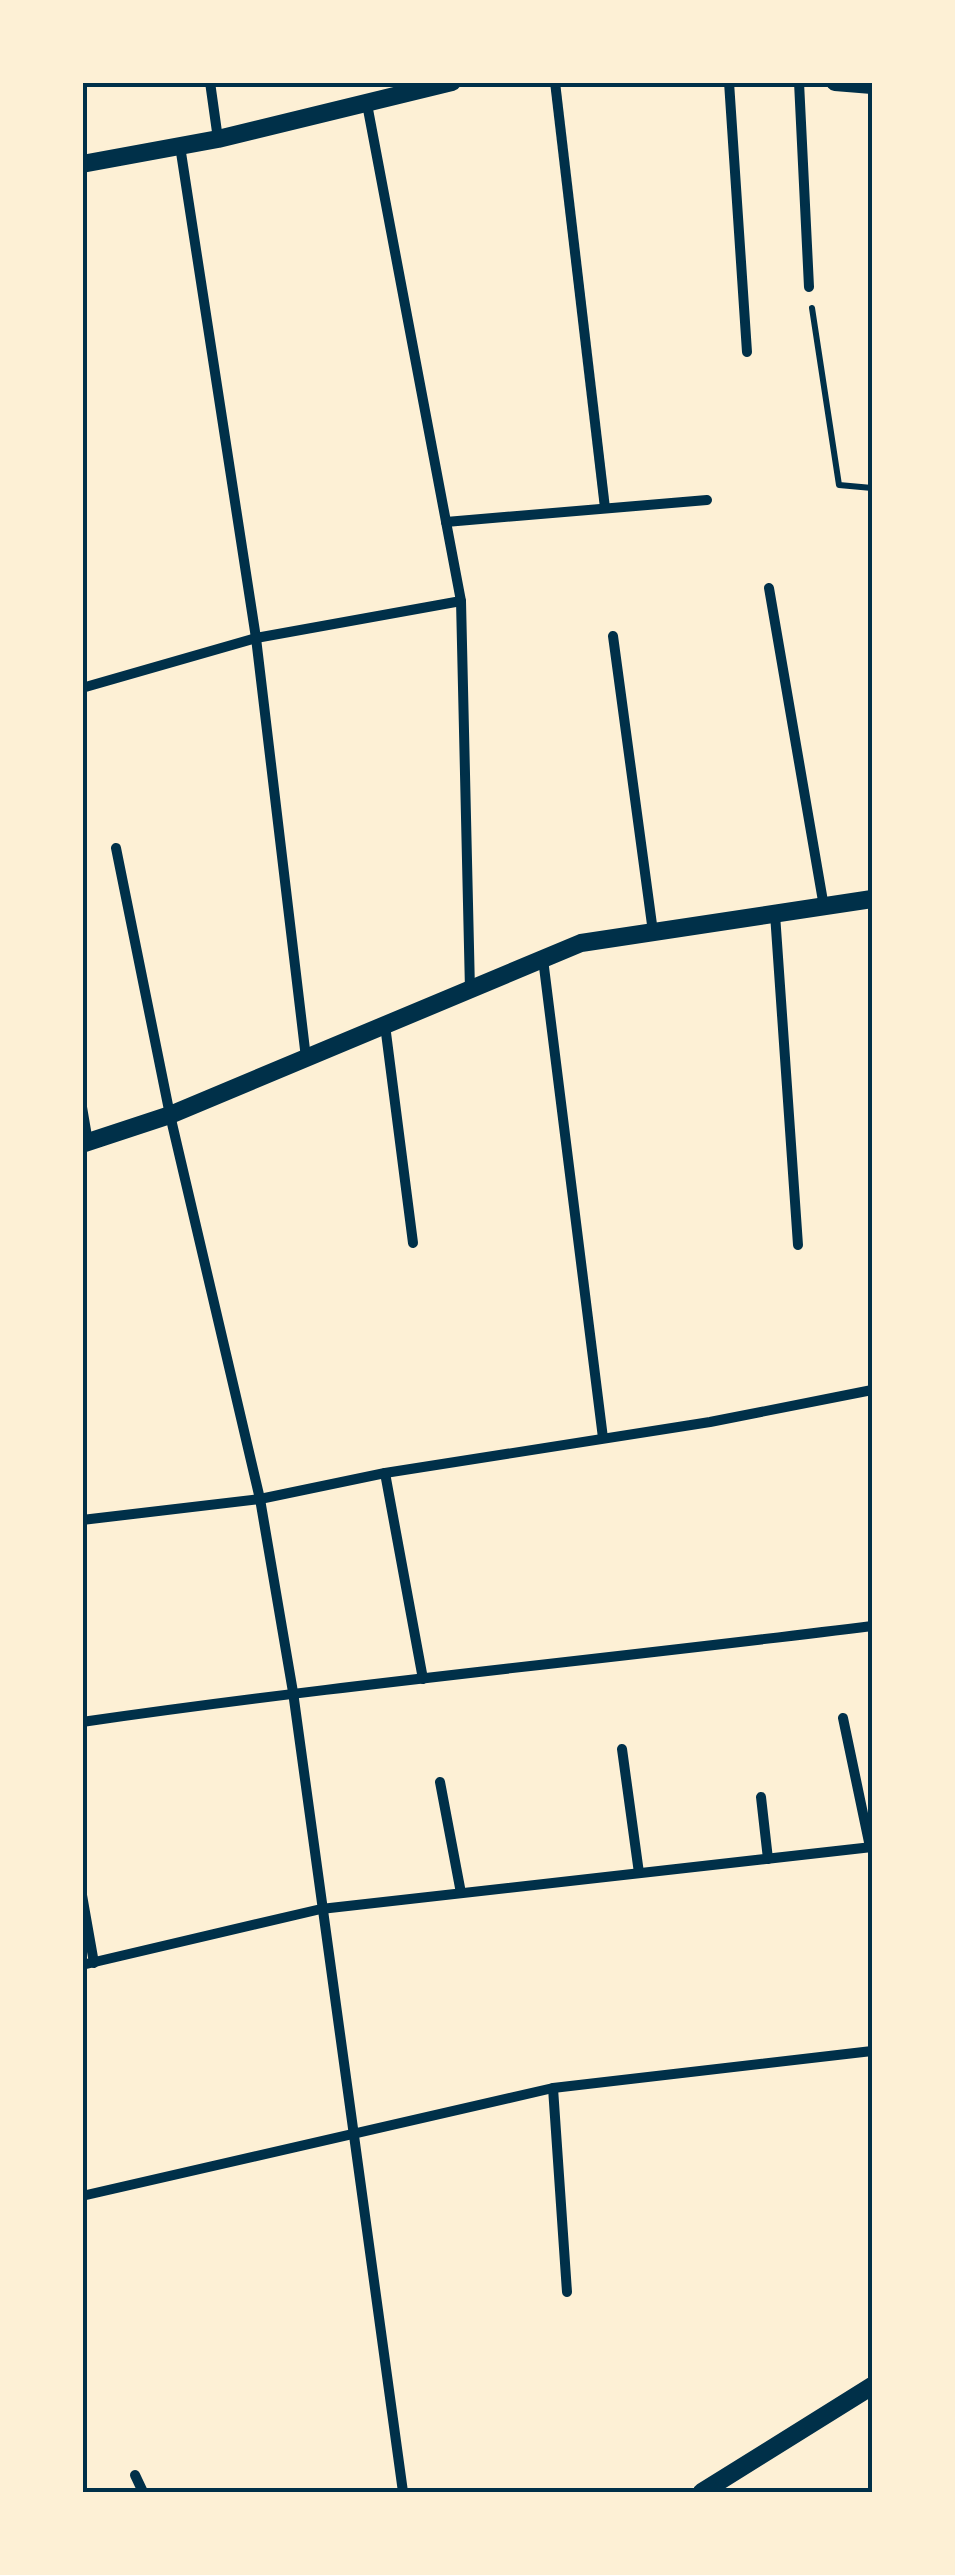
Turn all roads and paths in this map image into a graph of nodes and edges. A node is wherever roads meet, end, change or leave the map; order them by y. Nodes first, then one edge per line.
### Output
1 (210, 82) edge
2 (452, 82) edge
3 (555, 82) edge
4 (729, 82) edge
5 (799, 82) edge
6 (835, 82) edge
7 (872, 85) edge
8 (367, 104) junction
9 (218, 139) junction
10 (180, 146) junction
11 (82, 164) edge
12 (809, 287) joint
13 (747, 352) dead end
14 (872, 488) edge
15 (706, 500) dead end
16 (606, 508) junction
17 (446, 522) junction
18 (768, 588) dead end
19 (461, 602) junction
20 (613, 636) dead end
21 (256, 638) junction
22 (82, 688) edge
23 (116, 848) dead end
24 (872, 899) edge
25 (824, 906) junction
26 (775, 914) junction
27 (653, 932) junction
28 (543, 959) junction
29 (470, 990) junction
30 (385, 1026) junction
31 (306, 1058) junction
32 (82, 1107) edge
33 (170, 1114) junction
34 (85, 1143) edge
35 (413, 1243) dead end
36 (798, 1245) dead end
37 (872, 1390) edge
38 (603, 1438) junction
39 (385, 1473) junction
40 (260, 1499) junction
41 (82, 1520) edge
42 (872, 1626) edge
43 (423, 1678) junction
44 (293, 1692) junction
45 (843, 1718) dead end
46 (82, 1722) edge
47 (622, 1749) dead end
48 (440, 1782) dead end
49 (761, 1797) dead end
50 (871, 1847) edge
51 (768, 1859) junction
52 (639, 1874) junction
53 (461, 1893) junction
54 (82, 1895) edge
55 (321, 1909) junction
56 (88, 1964) edge
57 (872, 2051) edge
58 (553, 2088) junction
59 (351, 2134) junction
60 (82, 2196) edge
61 (567, 2292) dead end
62 (872, 2386) edge
63 (135, 2475) dead end
64 (726, 2486) edge
65 (144, 2492) edge
66 (403, 2492) edge
67 (702, 2492) edge

1 - 9 street
2 - 8 street
3 - 16 street
4 - 13 street
5 - 12 street
6 - 7 street
8 - 9 street
8 - 17 street
9 - 10 street
10 - 11 street
10 - 21 street
12 - 14 path
15 - 16 street
16 - 17 street
17 - 19 street
18 - 25 street
19 - 21 street
19 - 29 street
20 - 27 street
21 - 22 street
21 - 31 street
23 - 33 street
24 - 25 street
25 - 26 street
26 - 27 street
26 - 36 street
27 - 28 street
28 - 29 street
28 - 38 street
29 - 30 street
30 - 31 street
30 - 35 street
31 - 33 street
32 - 34 street
33 - 34 street
33 - 40 street
37 - 38 street
38 - 39 street
39 - 40 street
39 - 43 street
40 - 41 street
40 - 44 street
42 - 43 street
43 - 44 street
44 - 46 street
44 - 55 street
45 - 50 street
47 - 52 street
48 - 53 street
49 - 51 street
50 - 51 street
51 - 52 street
52 - 53 street
53 - 55 street
54 - 56 street
55 - 56 street
55 - 59 street
57 - 58 street
58 - 59 street
58 - 61 street
59 - 60 street
59 - 66 street
62 - 64 street
63 - 65 street
64 - 67 street

